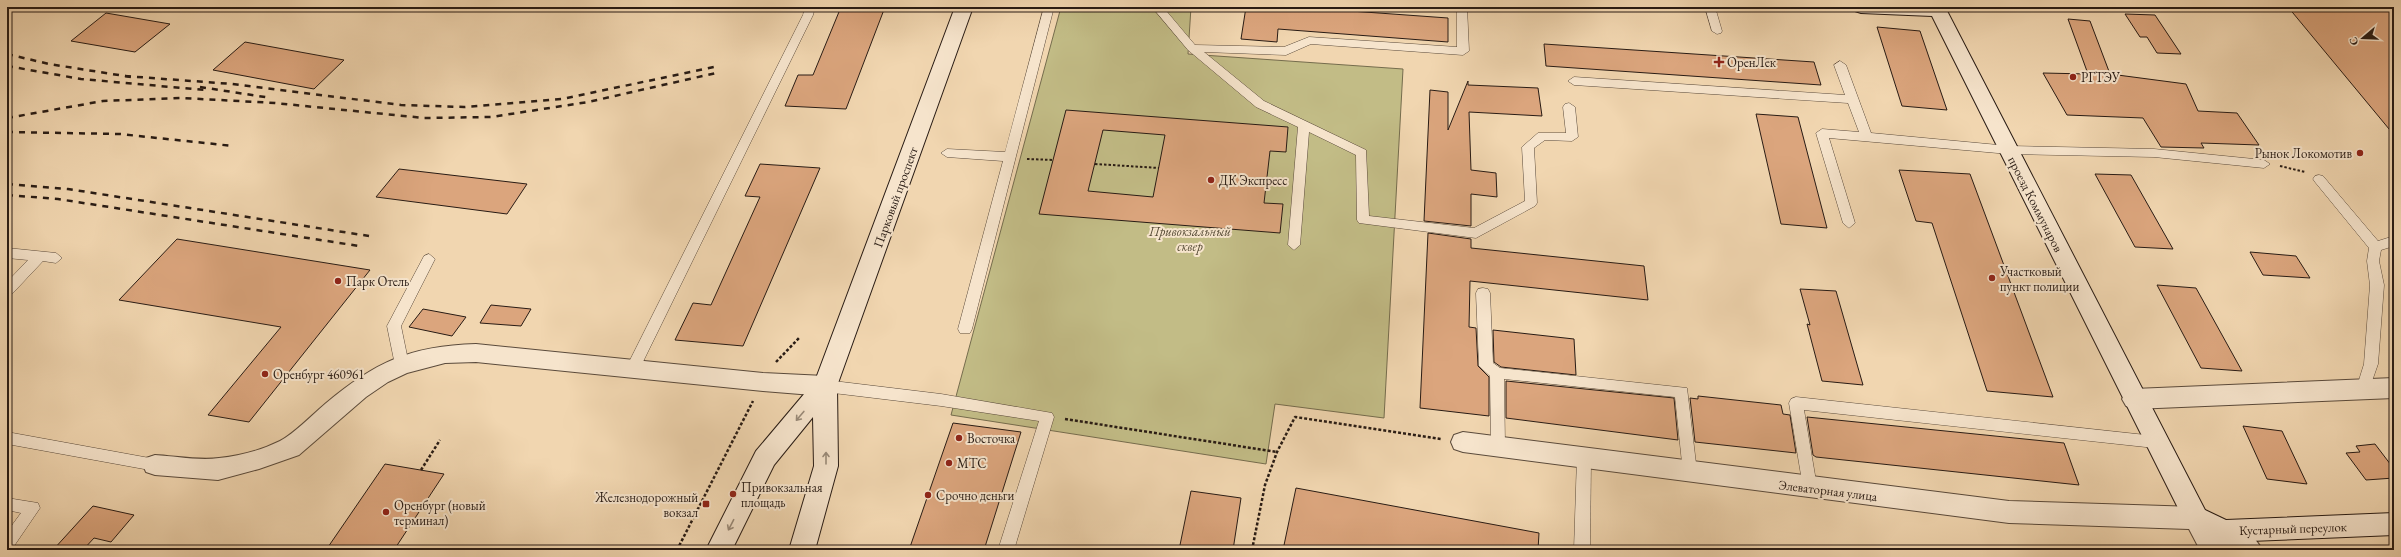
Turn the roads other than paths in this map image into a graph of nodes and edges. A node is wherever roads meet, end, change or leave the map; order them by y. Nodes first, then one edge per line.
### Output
1 (810, 7) edge
2 (964, 7) edge
3 (1049, 7) edge
4 (1157, 7) edge
5 (1462, 7) edge
6 (1710, 7) edge
7 (1861, 7) edge
8 (1937, 9) edge
9 (1717, 31) dead end
10 (1192, 48) junction
11 (1840, 65) dead end
12 (1574, 81) dead end
13 (1852, 98) junction
14 (1569, 107) dead end
15 (1304, 125) junction
16 (1867, 138) junction
17 (2009, 150) junction
18 (947, 153) dead end
19 (1011, 158) junction
20 (2264, 164) road end
21 (2319, 179) road end
22 (1850, 223) dead end
23 (2394, 241) edge
24 (1294, 245) dead end
25 (2375, 247) junction
26 (7, 253) edge
27 (40, 256) junction
28 (56, 258) dead end
29 (429, 259) dead end
30 (7, 290) edge
31 (1483, 293) dead end
32 (965, 329) dead end
33 (402, 365) junction
34 (633, 368) junction
35 (1497, 373) junction
36 (826, 386) junction
37 (2394, 388) edge
38 (2354, 391) junction
39 (2134, 399) junction
40 (7, 438) edge
41 (1463, 442) road end
42 (2155, 442) junction
43 (1498, 446) junction
44 (1584, 458) junction
45 (155, 465) joint
46 (1690, 472) junction
47 (1810, 487) junction
48 (7, 504) edge
49 (2196, 518) junction
50 (2394, 524) edge
51 (2220, 540) edge
52 (7, 544) edge
53 (719, 550) edge
54 (802, 550) edge
55 (1006, 550) edge
56 (1582, 550) edge
57 (2249, 550) edge

1 - 34 lane
2 - 36 street, Парковый проспект
3 - 19 lane
4 - 10 lane
5 - 10 lane
6 - 9 lane
7 - 8 street
8 - 17 street, проезд Коммунаров
10 - 15 lane
11 - 13 lane
12 - 13 lane
13 - 16 lane
14 - 15 lane
15 - 24 lane
16 - 17 lane
16 - 22 lane
17 - 20 lane
17 - 39 street, проезд Коммунаров
18 - 19 lane
19 - 32 lane
21 - 25 lane
23 - 25 lane
25 - 38 lane
26 - 27 lane
27 - 28 lane
27 - 30 lane
29 - 33 lane
31 - 35 lane
33 - 34 street
33 - 45 street
34 - 36 street
35 - 43 lane
35 - 46 lane
36 -> 53 street, Парковый проспект
54 -> 36 street, Парковый проспект
36 - 55 lane
37 - 38 street
38 - 39 street
39 - 42 street, проезд Коммунаров
40 - 45 lane
41 - 43 street, Элеваторная улица
42 - 47 lane
42 - 49 street, проезд Коммунаров
43 - 44 street, Элеваторная улица
44 - 46 street, Элеваторная улица
44 - 56 lane
46 - 47 street, Элеваторная улица
47 - 49 street, Элеваторная улица
48 - 52 lane
49 - 51 street, проезд Коммунаров
50 - 51 street, Кустарный переулок
51 - 57 street

